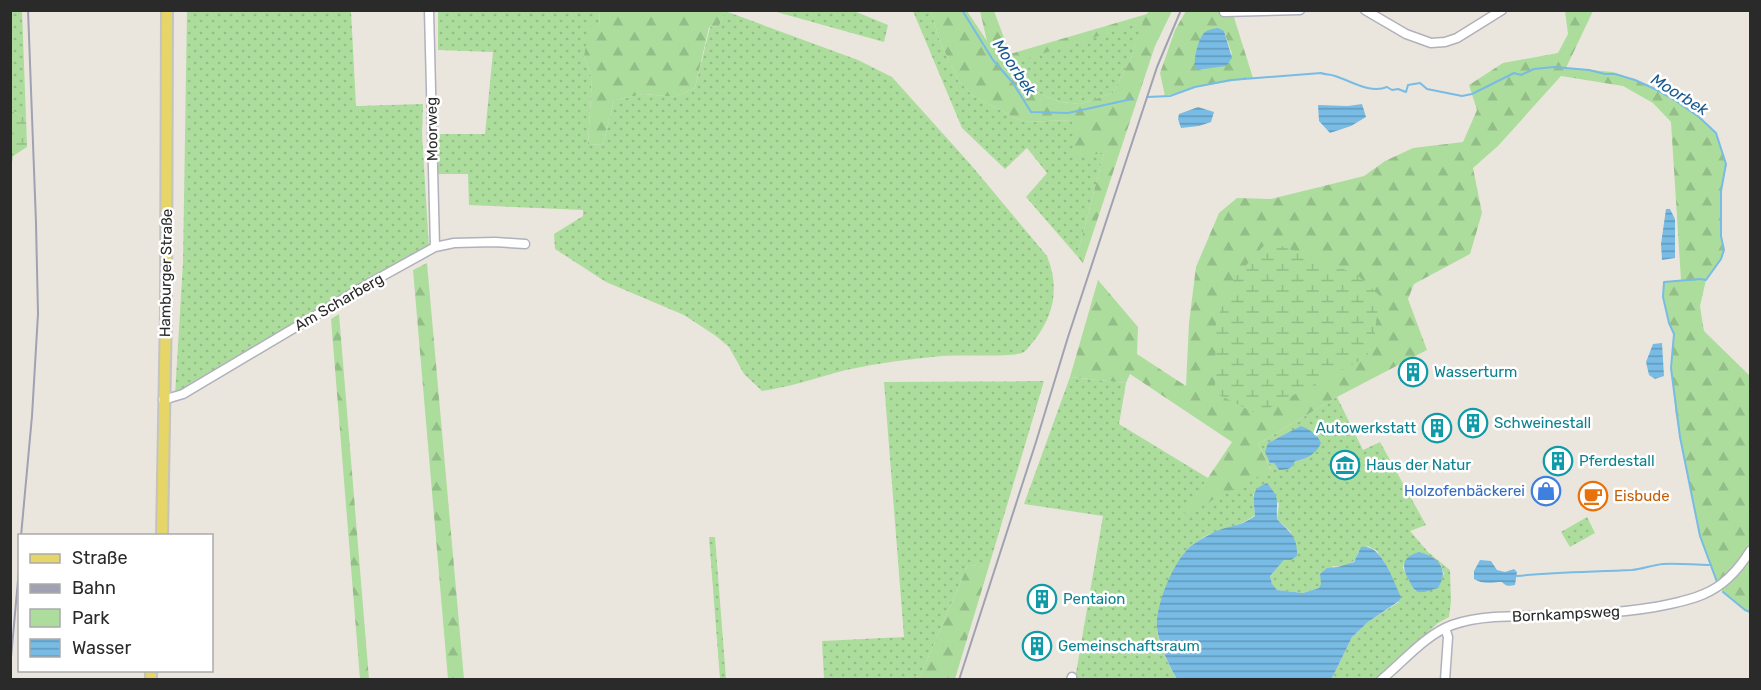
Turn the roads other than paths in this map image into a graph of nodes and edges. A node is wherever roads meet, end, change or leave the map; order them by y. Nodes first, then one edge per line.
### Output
1 (167, 10) edge
2 (429, 10) edge
3 (1300, 10) edge
4 (1365, 10) edge
5 (1502, 10) edge
6 (1224, 12) dead end
7 (525, 244) dead end
8 (435, 247) junction
9 (163, 399) junction
10 (162, 534) edge
11 (1750, 551) edge
12 (1445, 628) junction
13 (1381, 680) edge
14 (1445, 680) edge

1 - 9 main road, Hamburger Straße
2 - 8 street, Moorweg
3 - 6 street
4 - 5 street
7 - 8 street, Am Scharberg
8 - 9 street, Am Scharberg
9 - 10 main road, Hamburger Straße
11 - 12 street, Bornkampsweg
12 - 13 street, Bornkampsweg
12 - 14 street

